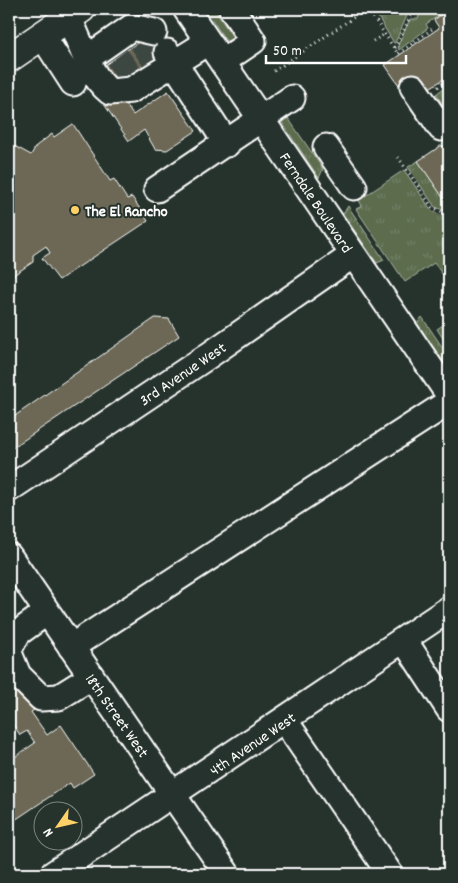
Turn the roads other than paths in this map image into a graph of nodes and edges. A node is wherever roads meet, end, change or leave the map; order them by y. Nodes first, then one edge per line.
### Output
1 (186, 9) edge
2 (232, 9) edge
3 (71, 12) edge
4 (42, 35) junction
5 (155, 49) junction
6 (9, 58) edge
7 (86, 59) junction
8 (221, 60) junction
9 (124, 65) junction
10 (73, 83) dead end
11 (413, 87) dead end
12 (292, 98) dead end
13 (198, 99) junction
14 (261, 120) junction
15 (441, 128) dead end
16 (227, 144) junction
17 (326, 148) dead end
18 (354, 187) dead end
19 (157, 189) dead end
20 (353, 254) junction
21 (449, 395) edge
22 (449, 402) edge
23 (9, 489) edge
24 (9, 556) edge
25 (449, 609) edge
26 (47, 612) junction
27 (404, 640) junction
28 (71, 647) junction
29 (9, 648) edge
30 (9, 653) edge
31 (91, 677) junction
32 (449, 709) edge
33 (284, 721) junction
34 (173, 795) junction
35 (52, 874) edge
36 (227, 874) edge
37 (390, 874) edge

1 - 8 street, Ferndale Boulevard
2 - 8 street
3 - 4 main road
3 - 7 street
4 - 6 main road
4 - 10 street
5 - 8 street
5 - 9 street
5 - 9 street
5 - 13 street
7 - 9 street
7 - 9 street
8 - 13 street
8 - 14 street, Ferndale Boulevard
11 - 15 street
12 - 14 street
13 - 16 street
14 - 16 street
14 - 20 street, Ferndale Boulevard
16 - 19 street
17 - 18 street
20 - 21 street, Ferndale Boulevard
20 - 23 street, 3rd Avenue West
22 - 28 street
24 - 26 street, 18th Street West
25 - 27 street, 4th Avenue West
26 - 28 street, 18th Street West
26 - 29 street
27 - 32 street
27 - 33 street, 4th Avenue West
28 - 31 street, 18th Street West
30 - 31 street
31 - 34 street, 18th Street West
33 - 34 street, 4th Avenue West
33 - 37 street
34 - 35 street, 4th Avenue West
34 - 36 street, 18th Street West

